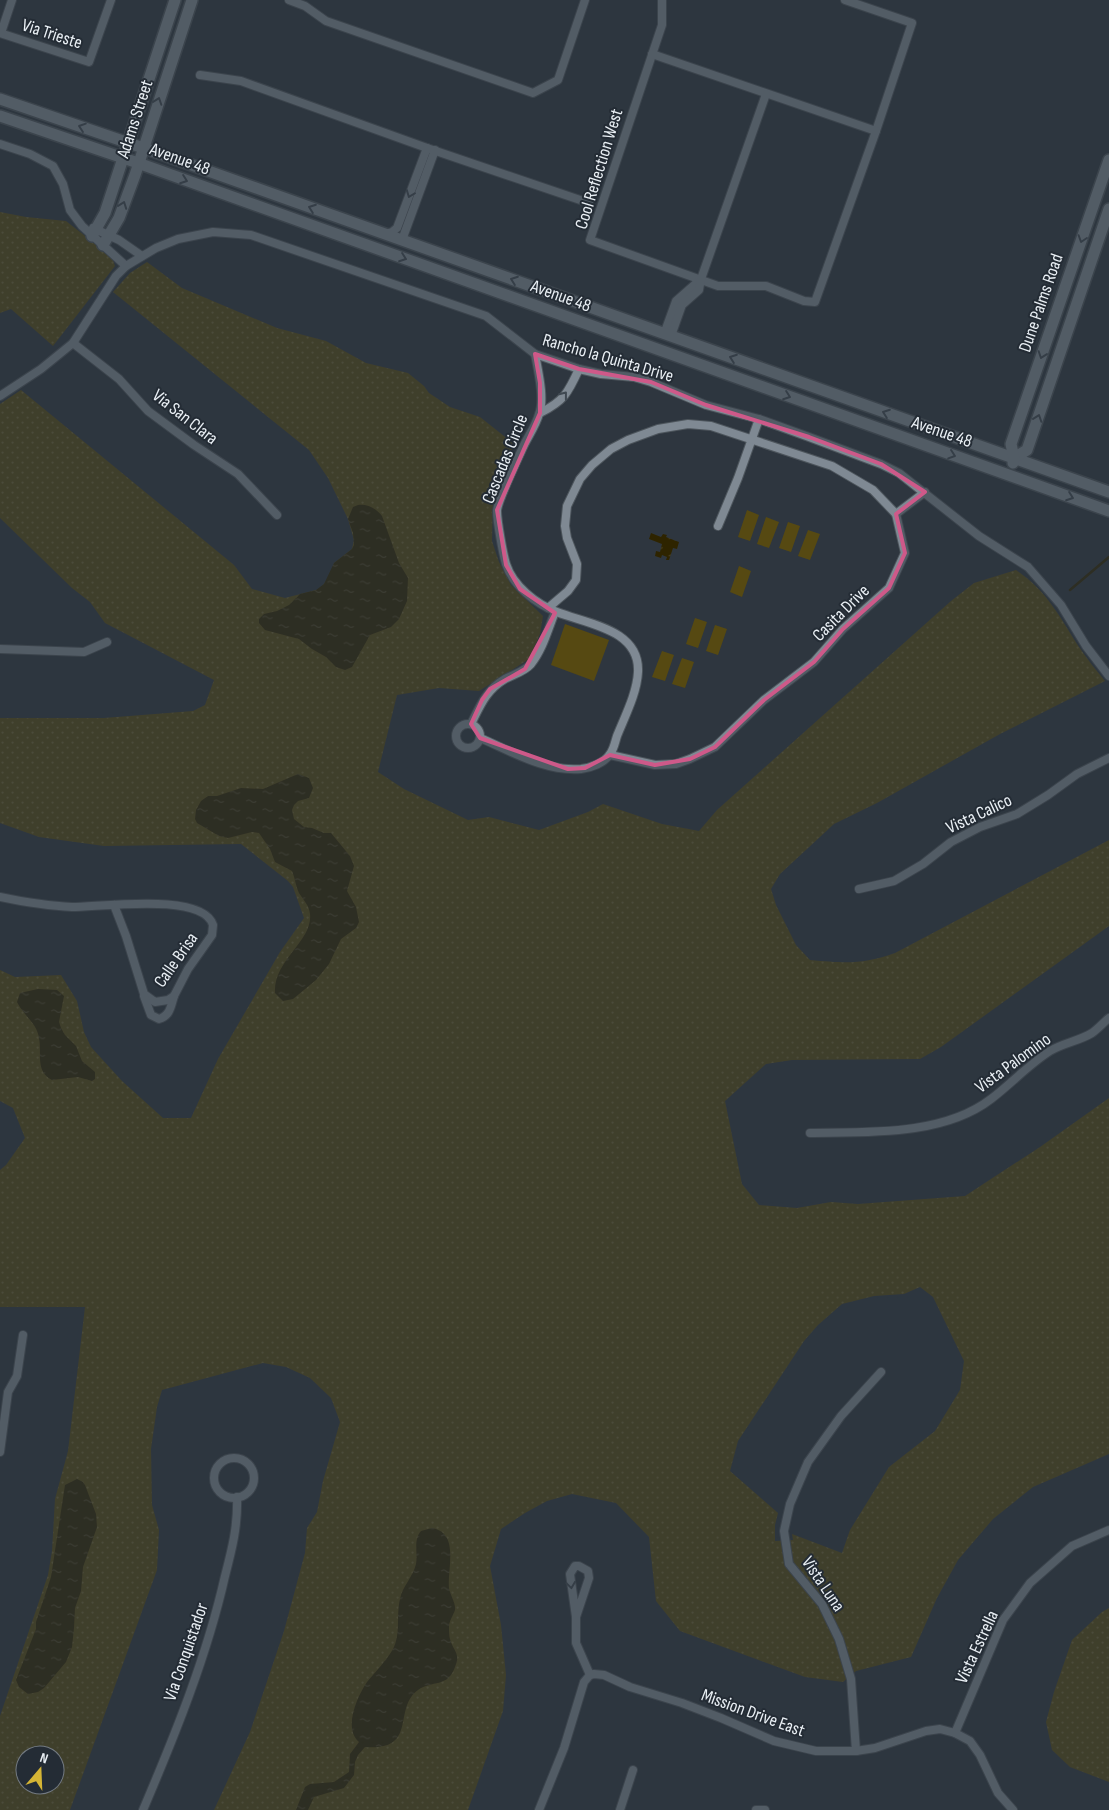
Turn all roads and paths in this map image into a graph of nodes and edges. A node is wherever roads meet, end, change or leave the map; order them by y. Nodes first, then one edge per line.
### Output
1 (12, 0) edge
2 (111, 0) edge
3 (175, 0) edge
4 (192, 0) edge
5 (289, 0) edge
6 (585, 0) edge
7 (662, 0) edge
8 (845, 0) edge
9 (0, 33) edge
10 (652, 54) junction
11 (200, 75) dead end
12 (766, 94) junction
13 (0, 99) edge
14 (0, 116) edge
15 (876, 131) junction
16 (128, 142) junction
17 (0, 144) edge
18 (143, 148) junction
19 (431, 149) junction
20 (123, 158) junction
21 (1109, 160) edge
22 (138, 163) junction
23 (589, 203) dead end
24 (1109, 210) edge
25 (1089, 217) junction
26 (304, 222) junction
27 (94, 233) junction
28 (385, 234) junction
29 (106, 240) junction
30 (402, 240) junction
31 (142, 256) junction
32 (1091, 263) junction
33 (126, 266) junction
34 (701, 279) junction
35 (1065, 289) junction
36 (567, 317) junction
37 (667, 336) junction
38 (1065, 337) junction
39 (72, 343) junction
40 (535, 354) junction
41 (694, 362) junction
42 (579, 369) junction
43 (0, 396) edge
44 (540, 413) junction
45 (759, 420) junction
46 (752, 439) junction
47 (1014, 458) junction
48 (1010, 475) junction
49 (925, 492) junction
50 (1109, 492) edge
51 (1109, 511) edge
52 (896, 514) junction
53 (277, 515) dead end
54 (718, 526) dead end
55 (551, 610) junction
56 (108, 642) dead end
57 (0, 649) edge
58 (1109, 676) edge
59 (472, 724) junction
60 (480, 738) junction
61 (610, 755) junction
62 (1109, 758) edge
63 (859, 889) dead end
64 (0, 896) edge
65 (114, 905) junction
66 (144, 994) junction
67 (174, 996) junction
68 (1109, 1018) edge
69 (810, 1133) dead end
70 (23, 1335) dead end
71 (881, 1372) dead end
72 (0, 1452) edge
73 (236, 1497) junction
74 (1109, 1530) edge
75 (576, 1617) junction
76 (590, 1675) junction
77 (955, 1733) junction
78 (856, 1751) junction
79 (633, 1770) dead end
80 (143, 1810) edge
81 (539, 1810) edge
82 (620, 1810) edge
83 (756, 1810) edge
84 (765, 1810) edge
85 (1013, 1810) edge

1 - 9 street
2 - 9 street, Via Trieste
3 - 16 main road, Adams Street
18 -> 4 main road, Adams Street
5 - 6 street
7 - 10 street, Cool Reflection West
8 - 15 street, Cool Reflection West
10 - 12 street
10 - 34 street, Cool Reflection West
11 - 19 street, Cool Reflection West
12 - 15 street
12 - 34 street
16 -> 13 main road, Avenue 48
14 - 20 main road, Avenue 48
15 - 34 street, Cool Reflection West
16 - 18 main road, Avenue 48
16 - 20 main road, Adams Street
17 - 27 street
18 - 22 main road, Adams Street
28 -> 18 main road, Avenue 48
19 - 23 street, Cool Reflection West
19 -> 28 street
19 - 30 street
20 - 22 main road, Avenue 48
20 - 27 main road, Adams Street
21 - 25 main road, Dune Palms Road
22 -> 26 main road, Avenue 48
29 -> 22 main road, Adams Street
24 - 32 main road, Dune Palms Road
25 - 32 main road
25 -> 35 main road, Dune Palms Road
26 - 30 main road
26 -> 36 main road, Avenue 48
27 - 29 street
28 - 30 main road, Avenue 48
29 - 31 street
29 - 33 street
37 -> 30 main road, Avenue 48
31 - 33 street, Rancho la Quinta Drive
31 - 40 street, Rancho la Quinta Drive
32 - 38 main road, Dune Palms Road
33 - 39 street, Rancho la Quinta Drive
34 - 37 street
35 - 38 main road
35 -> 47 main road, Dune Palms Road
36 - 37 main road
36 - 41 main road, Avenue 48
37 - 41 main road
47 -> 37 main road, Avenue 48
47 -> 38 main road, Dune Palms Road
39 - 43 street, Rancho la Quinta Drive
39 - 53 street, Via San Clara
40 - 42 street, Rancho la Quinta Drive
40 - 44 street, Cascadas Circle
41 -> 48 main road, Avenue 48
44 -> 42 street
42 - 45 street, Rancho la Quinta Drive
44 - 55 street, Cascadas Circle
45 - 46 street
45 - 49 street, Rancho la Quinta Drive
46 - 52 street
46 - 54 street
46 - 55 street
47 - 48 main road, Dune Palms Road
47 - 50 main road, Avenue 48
48 -> 51 main road, Avenue 48
49 - 52 street
49 - 58 street, Rancho la Quinta Drive
52 - 61 street, Casita Drive
55 - 59 street
55 - 61 street, Cascadas Circle
56 - 57 street
59 - 60 street
59 - 60 street
60 - 61 street
62 - 63 street, Vista Calico
64 - 65 street, Calle Brisa
65 - 66 street, Calle Brisa
65 - 67 street, Calle Brisa
66 - 67 street, Calle Brisa
66 - 67 street
68 - 69 street, Vista Palomino
70 - 72 street
71 - 78 street, Vista Luna
73 - 73 street
73 - 80 street, Via Conquistador
74 - 77 street, Vista Estrella
75 -> 75 street
75 - 76 street
76 - 78 street, Mission Drive East
76 - 81 street
77 - 78 street, Mission Drive East
77 - 85 street
79 - 82 street
83 - 84 street

